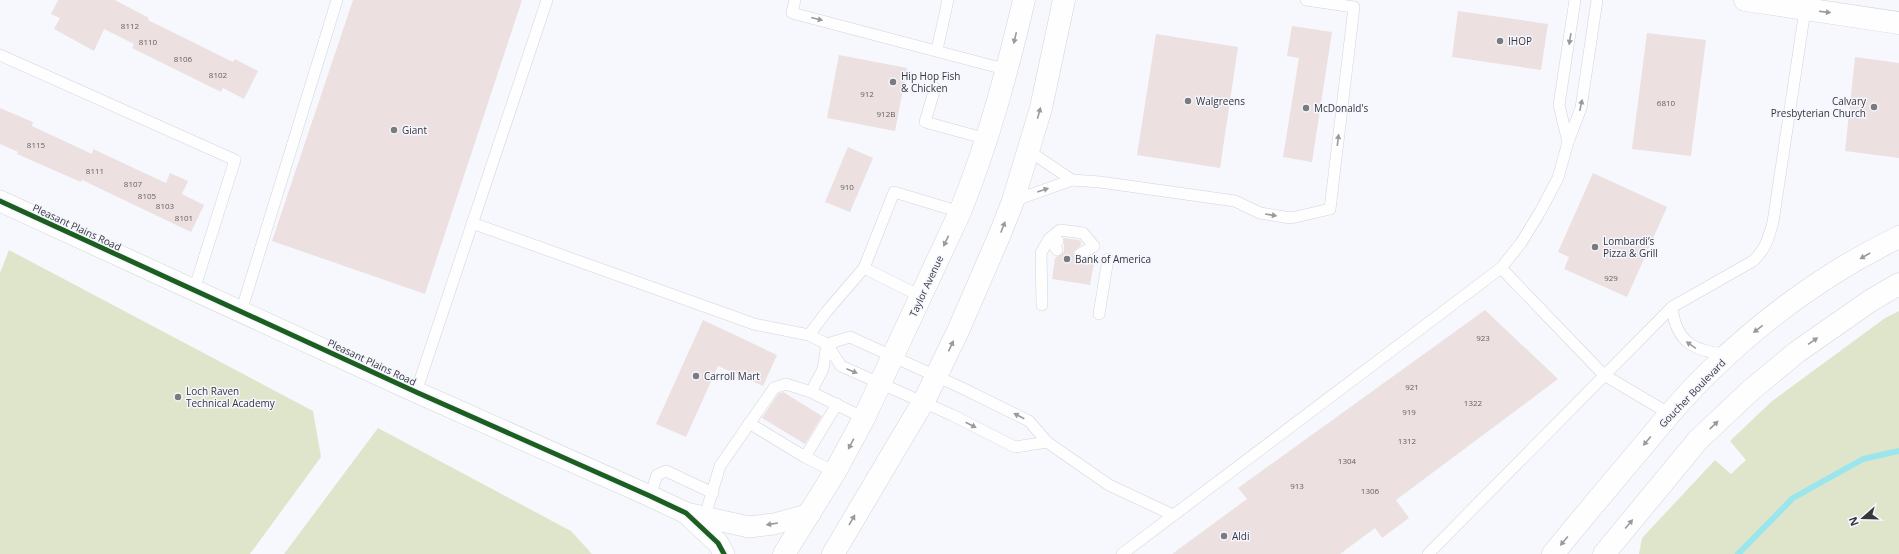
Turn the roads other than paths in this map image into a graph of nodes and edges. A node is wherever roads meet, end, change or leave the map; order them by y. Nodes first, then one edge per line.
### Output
1 (336, 0) edge
2 (547, 0) edge
3 (795, 0) edge
4 (948, 0) edge
5 (1024, 0) edge
6 (1064, 0) edge
7 (1306, 0) edge
8 (1575, 0) edge
9 (1597, 0) edge
10 (1745, 0) edge
11 (1804, 10) junction
12 (1899, 23) edge
13 (937, 50) junction
14 (0, 54) edge
15 (1008, 70) junction
16 (935, 88) dead end
17 (987, 139) junction
18 (1568, 142) junction
19 (1029, 151) junction
20 (1072, 180) junction
21 (1013, 200) junction
22 (0, 201) edge
23 (960, 212) junction
24 (472, 223) junction
25 (1899, 237) edge
26 (1081, 249) dead end
27 (1108, 259) dead end
28 (864, 268) junction
29 (1501, 268) junction
30 (1899, 284) edge
31 (194, 290) junction
32 (920, 296) junction
33 (1042, 305) dead end
34 (1672, 307) junction
35 (241, 312) junction
36 (1099, 314) dead end
37 (809, 335) junction
38 (827, 344) junction
39 (1728, 354) junction
40 (892, 356) junction
41 (1604, 375) junction
42 (936, 376) junction
43 (880, 383) junction
44 (416, 392) junction
45 (811, 392) junction
46 (923, 402) junction
47 (837, 404) junction
48 (1670, 414) junction
49 (864, 418) junction
50 (749, 423) junction
51 (1047, 442) junction
52 (805, 457) junction
53 (835, 472) junction
54 (712, 493) junction
55 (650, 496) junction
56 (810, 514) junction
57 (696, 515) junction
58 (1173, 515) junction
59 (724, 554) edge
60 (784, 554) edge
61 (833, 554) edge
62 (1122, 554) edge
63 (1428, 554) edge
64 (1553, 554) edge
65 (1604, 554) edge

1 - 35 lane
2 - 24 lane
3 -> 13 lane
4 - 13 lane
5 -> 15 main road, Taylor Avenue
19 -> 6 main road
20 -> 7 lane
8 -> 18 lane
18 -> 9 lane
10 - 11 main road
11 -> 12 main road
11 - 34 lane
13 - 15 lane
14 - 31 lane
15 - 17 main road, Taylor Avenue
16 - 17 lane
17 - 23 main road, Taylor Avenue
18 - 29 lane
19 - 20 lane
19 - 21 main road
21 -> 20 lane
42 -> 21 main road
22 - 31 street, Pleasant Plains Road
23 - 28 lane
23 -> 32 main road, Taylor Avenue
24 - 37 lane
24 - 44 lane
25 -> 39 main road, Goucher Boulevard
26 - 33 lane
27 - 36 lane
28 - 32 lane
28 - 37 lane
29 - 41 lane
29 - 58 lane
65 -> 30 main road
31 - 35 street, Pleasant Plains Road
32 - 40 main road, Taylor Avenue
39 -> 34 lane
34 - 41 lane
35 - 44 street, Pleasant Plains Road
37 - 38 lane
38 - 40 lane
38 -> 43 lane
38 - 45 lane
39 - 48 main road, Goucher Boulevard
40 - 42 lane
40 - 43 main road, Taylor Avenue
41 - 48 lane
41 - 63 lane
42 - 46 main road
51 -> 42 lane
43 - 46 lane
43 - 49 main road, Taylor Avenue
44 - 55 street, Pleasant Plains Road
45 - 47 lane
45 - 50 lane
46 -> 51 lane
61 -> 46 main road
47 - 49 lane
47 - 52 lane
48 -> 64 main road, Goucher Boulevard
49 -> 53 main road, Taylor Avenue
50 - 52 lane
50 - 54 lane
51 - 58 lane
52 - 53 lane
53 - 56 main road, Taylor Avenue
54 - 55 lane
54 - 57 lane
55 - 57 street, Pleasant Plains Road
56 -> 57 street, Pleasant Plains Road
56 - 60 main road, Taylor Avenue
57 - 59 street, Pleasant Plains Road
58 - 62 lane

